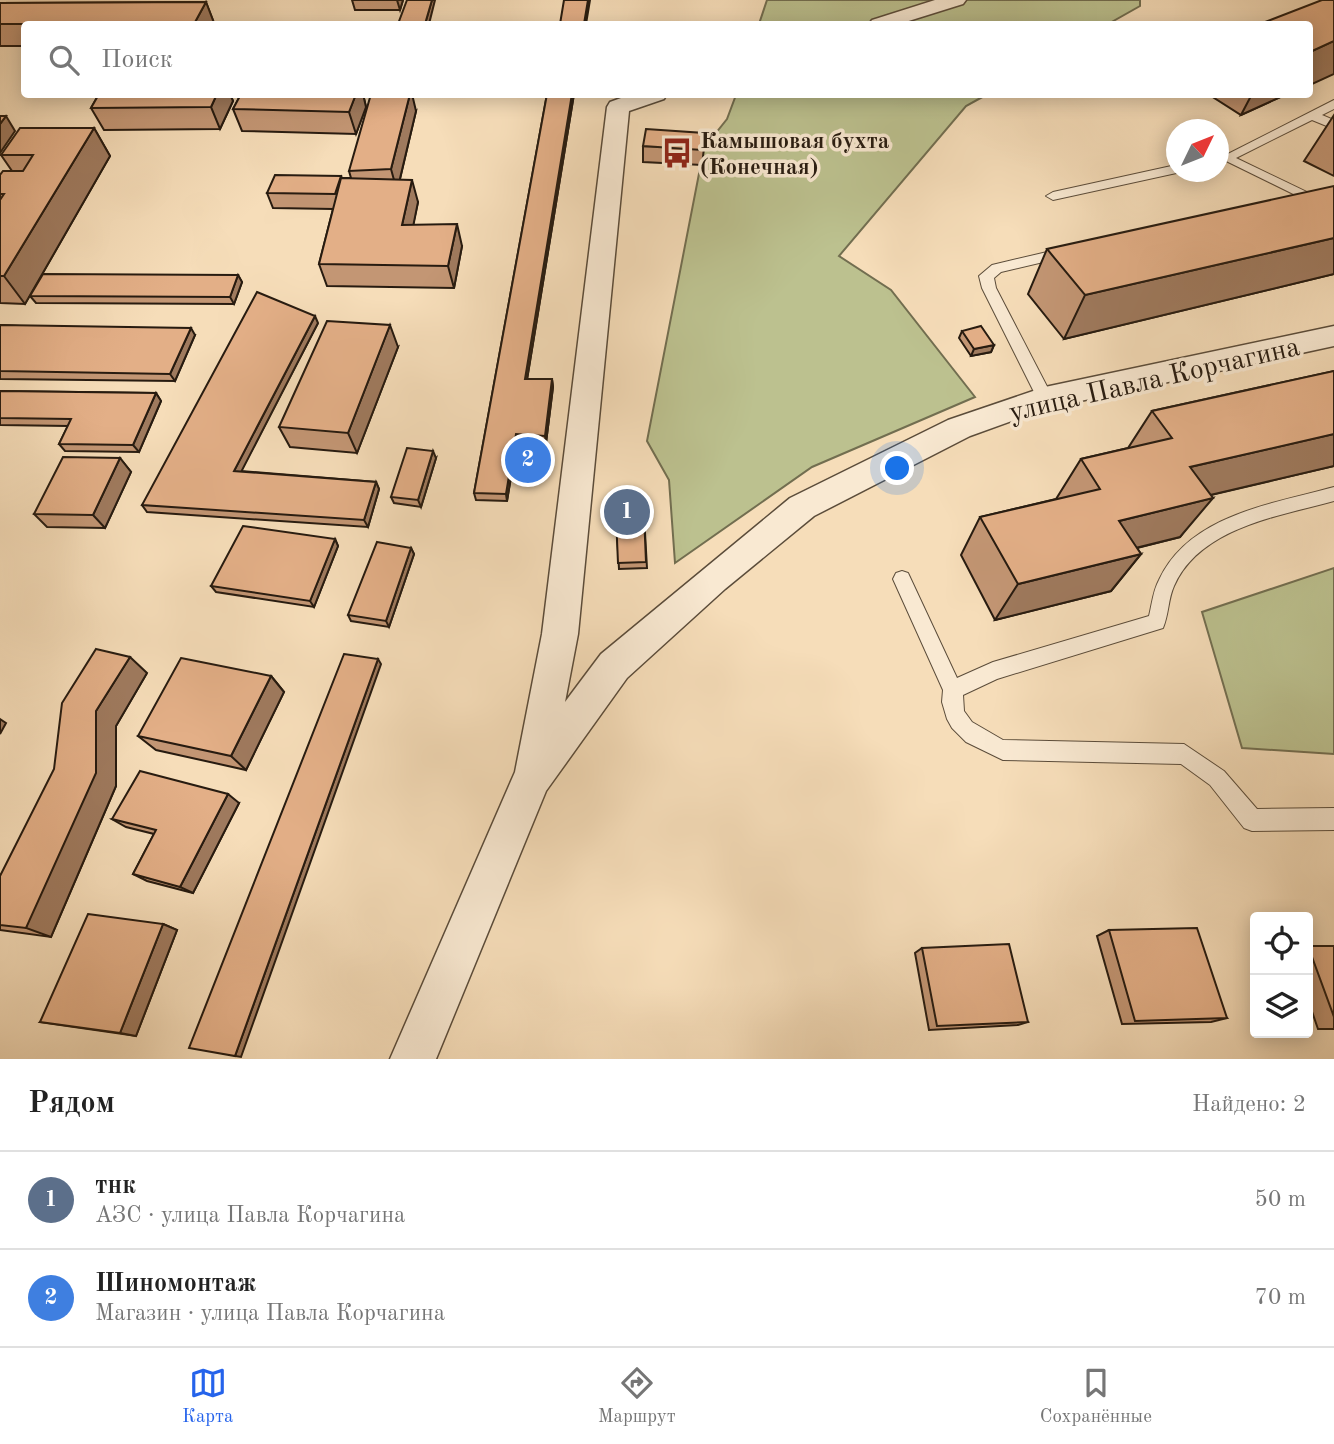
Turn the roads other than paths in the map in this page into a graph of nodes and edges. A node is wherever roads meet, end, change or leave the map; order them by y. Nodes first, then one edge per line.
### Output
1 (956, 0) edge
2 (888, 21) edge
3 (644, 98) edge
4 (1334, 104) edge
5 (1312, 115) junction
6 (1334, 125) edge
7 (1229, 155) edge
8 (1229, 161) edge
9 (1166, 171) edge
10 (1053, 196) dead end
11 (1314, 201) junction
12 (1282, 205) edge
13 (1334, 210) edge
14 (1078, 250) edge
15 (1334, 337) edge
16 (1045, 398) junction
17 (1334, 494) edge
18 (902, 579) dead end
19 (953, 690) junction
20 (532, 778) junction
21 (1334, 819) edge
22 (414, 1059) edge

1 - 2 street
3 - 20 street
4 - 5 lane
5 - 6 lane
5 - 7 lane
8 - 11 lane
9 - 10 lane
11 - 12 lane
11 - 13 lane
14 - 16 lane
15 - 16 street, улица Павла Корчагина
16 - 20 street, улица Павла Корчагина
17 - 19 lane
18 - 19 lane
19 - 21 lane
20 - 22 street, улица Павла Корчагина

